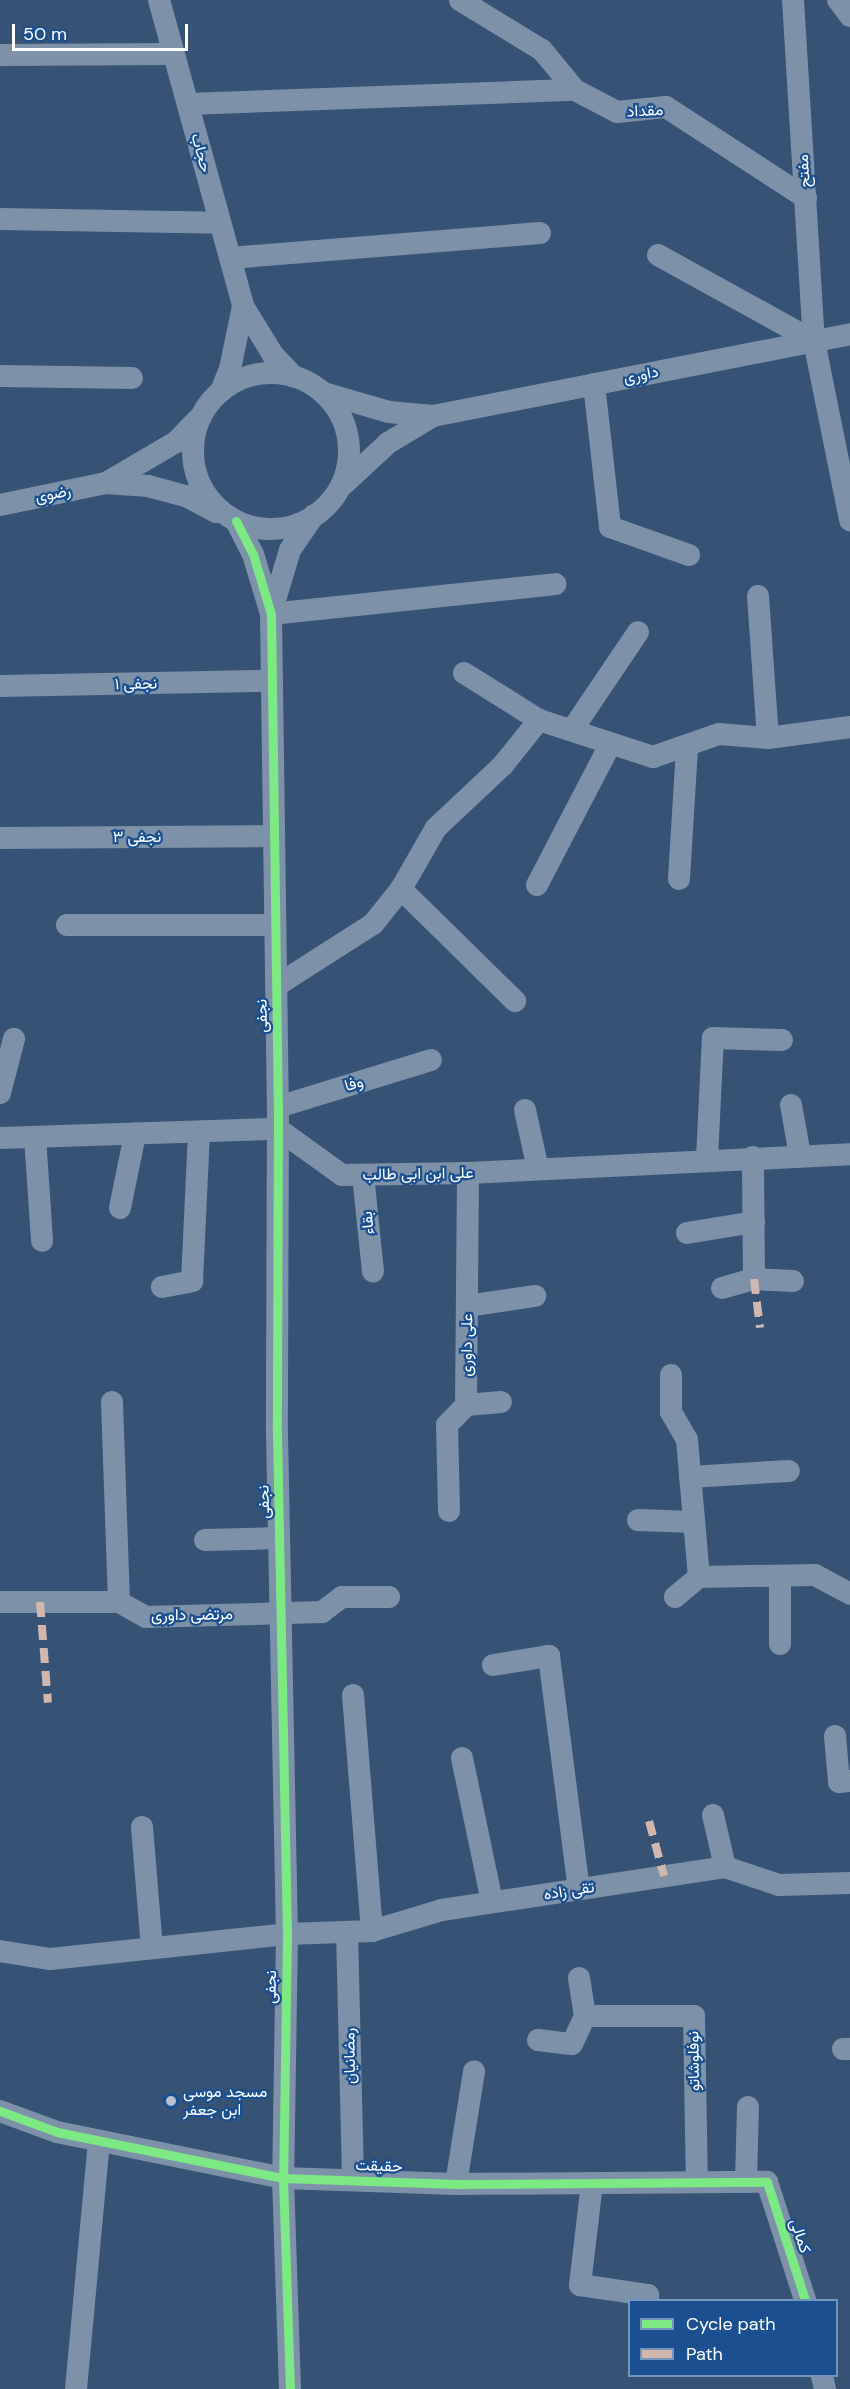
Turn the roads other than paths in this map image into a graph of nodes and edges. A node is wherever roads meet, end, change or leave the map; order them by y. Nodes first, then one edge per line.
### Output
1 (159, 0) edge
2 (460, 0) edge
3 (793, 0) edge
4 (838, 0) edge
5 (850, 16) edge
6 (174, 54) junction
7 (0, 55) edge
8 (575, 90) junction
9 (188, 104) junction
10 (806, 198) junction
11 (0, 219) edge
12 (220, 223) junction
13 (540, 233) dead end
14 (658, 255) dead end
15 (230, 258) junction
16 (243, 306) junction
17 (850, 334) edge
18 (814, 341) junction
19 (0, 376) edge
20 (294, 377) junction
21 (132, 378) dead end
22 (594, 384) junction
23 (221, 391) junction
24 (324, 393) junction
25 (202, 414) junction
26 (433, 416) junction
27 (106, 483) junction
28 (339, 488) junction
29 (0, 505) edge
30 (315, 515) junction
31 (232, 519) junction
32 (850, 520) edge
33 (689, 555) dead end
34 (555, 584) dead end
35 (758, 597) dead end
36 (271, 614) junction
37 (638, 632) dead end
38 (464, 673) dead end
39 (272, 681) junction
40 (0, 686) edge
41 (539, 720) junction
42 (850, 727) edge
43 (572, 730) junction
44 (768, 738) junction
45 (610, 745) junction
46 (687, 748) junction
47 (274, 836) junction
48 (0, 838) edge
49 (679, 879) dead end
50 (537, 885) dead end
51 (401, 889) junction
52 (67, 925) dead end
53 (275, 925) junction
54 (276, 986) junction
55 (515, 1001) dead end
56 (14, 1039) dead end
57 (782, 1040) dead end
58 (430, 1060) dead end
59 (0, 1093) edge
60 (791, 1105) dead end
61 (525, 1110) dead end
62 (278, 1118) junction
63 (199, 1132) junction
64 (135, 1134) junction
65 (35, 1137) junction
66 (0, 1138) edge
67 (850, 1154) edge
68 (800, 1155) junction
69 (753, 1157) junction
70 (707, 1159) junction
71 (538, 1169) junction
72 (468, 1173) junction
73 (363, 1175) junction
74 (120, 1208) dead end
75 (753, 1222) junction
76 (687, 1233) dead end
77 (42, 1241) dead end
78 (373, 1271) dead end
79 (754, 1279) junction
80 (793, 1281) dead end
81 (162, 1287) dead end
82 (722, 1288) dead end
83 (535, 1296) dead end
84 (467, 1306) junction
85 (671, 1375) dead end
86 (112, 1402) dead end
87 (501, 1402) dead end
88 (466, 1405) junction
89 (789, 1471) dead end
90 (690, 1477) junction
91 (449, 1511) dead end
92 (638, 1520) dead end
93 (694, 1522) junction
94 (279, 1538) junction
95 (205, 1540) dead end
96 (780, 1576) junction
97 (699, 1577) junction
98 (850, 1594) edge
99 (389, 1597) dead end
100 (675, 1597) dead end
101 (0, 1602) edge
102 (119, 1602) junction
103 (281, 1613) junction
104 (780, 1644) dead end
105 (493, 1665) dead end
106 (354, 1695) dead end
107 (835, 1736) dead end
108 (462, 1758) dead end
109 (850, 1781) edge
110 (713, 1815) dead end
111 (142, 1827) dead end
112 (725, 1867) junction
113 (850, 1883) edge
114 (579, 1889) junction
115 (492, 1902) junction
116 (372, 1931) junction
117 (347, 1932) junction
118 (287, 1934) junction
119 (152, 1948) junction
120 (0, 1951) edge
121 (579, 1978) dead end
122 (585, 2016) junction
123 (538, 2040) dead end
124 (474, 2071) dead end
125 (748, 2107) dead end
126 (0, 2110) edge
127 (99, 2141) junction
128 (283, 2178) junction
129 (352, 2180) junction
130 (697, 2182) junction
131 (756, 2182) junction
132 (592, 2183) junction
133 (456, 2184) junction
134 (648, 2299) edge
135 (804, 2299) edge
136 (76, 2389) edge
137 (290, 2389) edge

1 - 6 street, حجاب
2 - 8 street, مقداد
3 - 10 street, مفتح
4 - 5 street
6 - 7 street
6 - 9 street, حجاب
8 - 9 street
8 - 10 street, مقداد
9 - 12 street, حجاب
10 - 18 street, مفتح
11 - 12 street
12 - 15 street, حجاب
13 - 15 street
14 - 18 street
15 - 16 street, حجاب
16 - 20 street
16 - 23 street
17 - 18 street, داوری
18 - 22 street, داوری
18 - 32 street, مفتح
19 - 21 street
20 - 23 street
20 - 24 street
22 - 26 street, داوری
22 - 33 street
23 - 25 street
24 - 26 street
24 - 28 street
25 - 27 street
25 - 31 street
26 - 28 street
27 - 29 street, رضوی
27 - 31 street
28 - 30 street
30 - 31 street
30 - 36 street
31 - 36 street
34 - 36 street
35 - 44 street
36 - 39 street, نجفی
37 - 43 street
38 - 41 street
39 - 40 street, نجفی ۱
39 - 47 street, نجفی
41 - 43 street
41 - 51 street
42 - 44 street
43 - 45 street
44 - 46 street
45 - 46 street
45 - 50 street
46 - 49 street
47 - 48 street, نجفی ۳
47 - 53 street, نجفی
51 - 54 street
51 - 55 street
52 - 53 street
53 - 54 street, نجفی
54 - 62 street, نجفی
56 - 59 street
57 - 70 street
58 - 62 street, وفا
60 - 68 street
61 - 71 street
62 - 63 street
62 - 73 street, علی ابن ابی طالب
62 - 94 street, نجفی
63 - 64 street
63 - 81 street
64 - 65 street
64 - 74 street
65 - 66 street
65 - 77 street
67 - 68 street, علی ابن ابی طالب
68 - 69 street, علی ابن ابی طالب
69 - 70 street, علی ابن ابی طالب
69 - 75 street
70 - 71 street, علی ابن ابی طالب
71 - 72 street, علی ابن ابی طالب
72 - 73 street, علی ابن ابی طالب
72 - 84 street, علی داوری
73 - 78 street, بقاء
75 - 76 street
75 - 79 street
79 - 80 street
79 - 82 street
83 - 84 street
84 - 88 street, علی داوری
85 - 90 street
86 - 102 street
87 - 88 street
88 - 91 street
89 - 90 street
90 - 93 street
92 - 93 street
93 - 97 street
94 - 95 street
94 - 103 street, نجفی
96 - 97 street
96 - 98 street
96 - 104 street
97 - 100 street
99 - 103 street, مرتضی داوری
101 - 102 street, مرتضی داوری
102 - 103 street, مرتضی داوری
103 - 118 street, نجفی
105 - 114 street
106 - 116 street
107 - 109 street
108 - 115 street
110 - 112 street
111 - 119 street
112 - 113 street, تقی زاده
112 - 114 street, تقی زاده
114 - 115 street, تقی زاده
115 - 116 street, تقی زاده
116 - 117 street, تقی زاده
117 - 118 street, تقی زاده
117 - 129 street, رمضانیان
118 - 119 street, تقی زاده
118 - 128 street, نجفی
119 - 120 street, تقی زاده
121 - 122 street
122 - 123 street
122 - 130 street, نوفلوشاتو
124 - 133 street
125 - 131 street, کمالی
126 - 127 street, حقیقت
127 - 128 street, حقیقت
127 - 136 street
128 - 129 street, حقیقت
128 - 137 street, نجفی
129 - 133 street, حقیقت
130 - 131 street, حقیقت
130 - 132 street, حقیقت
131 - 135 street, کمالی
132 - 133 street, حقیقت
132 - 134 street

